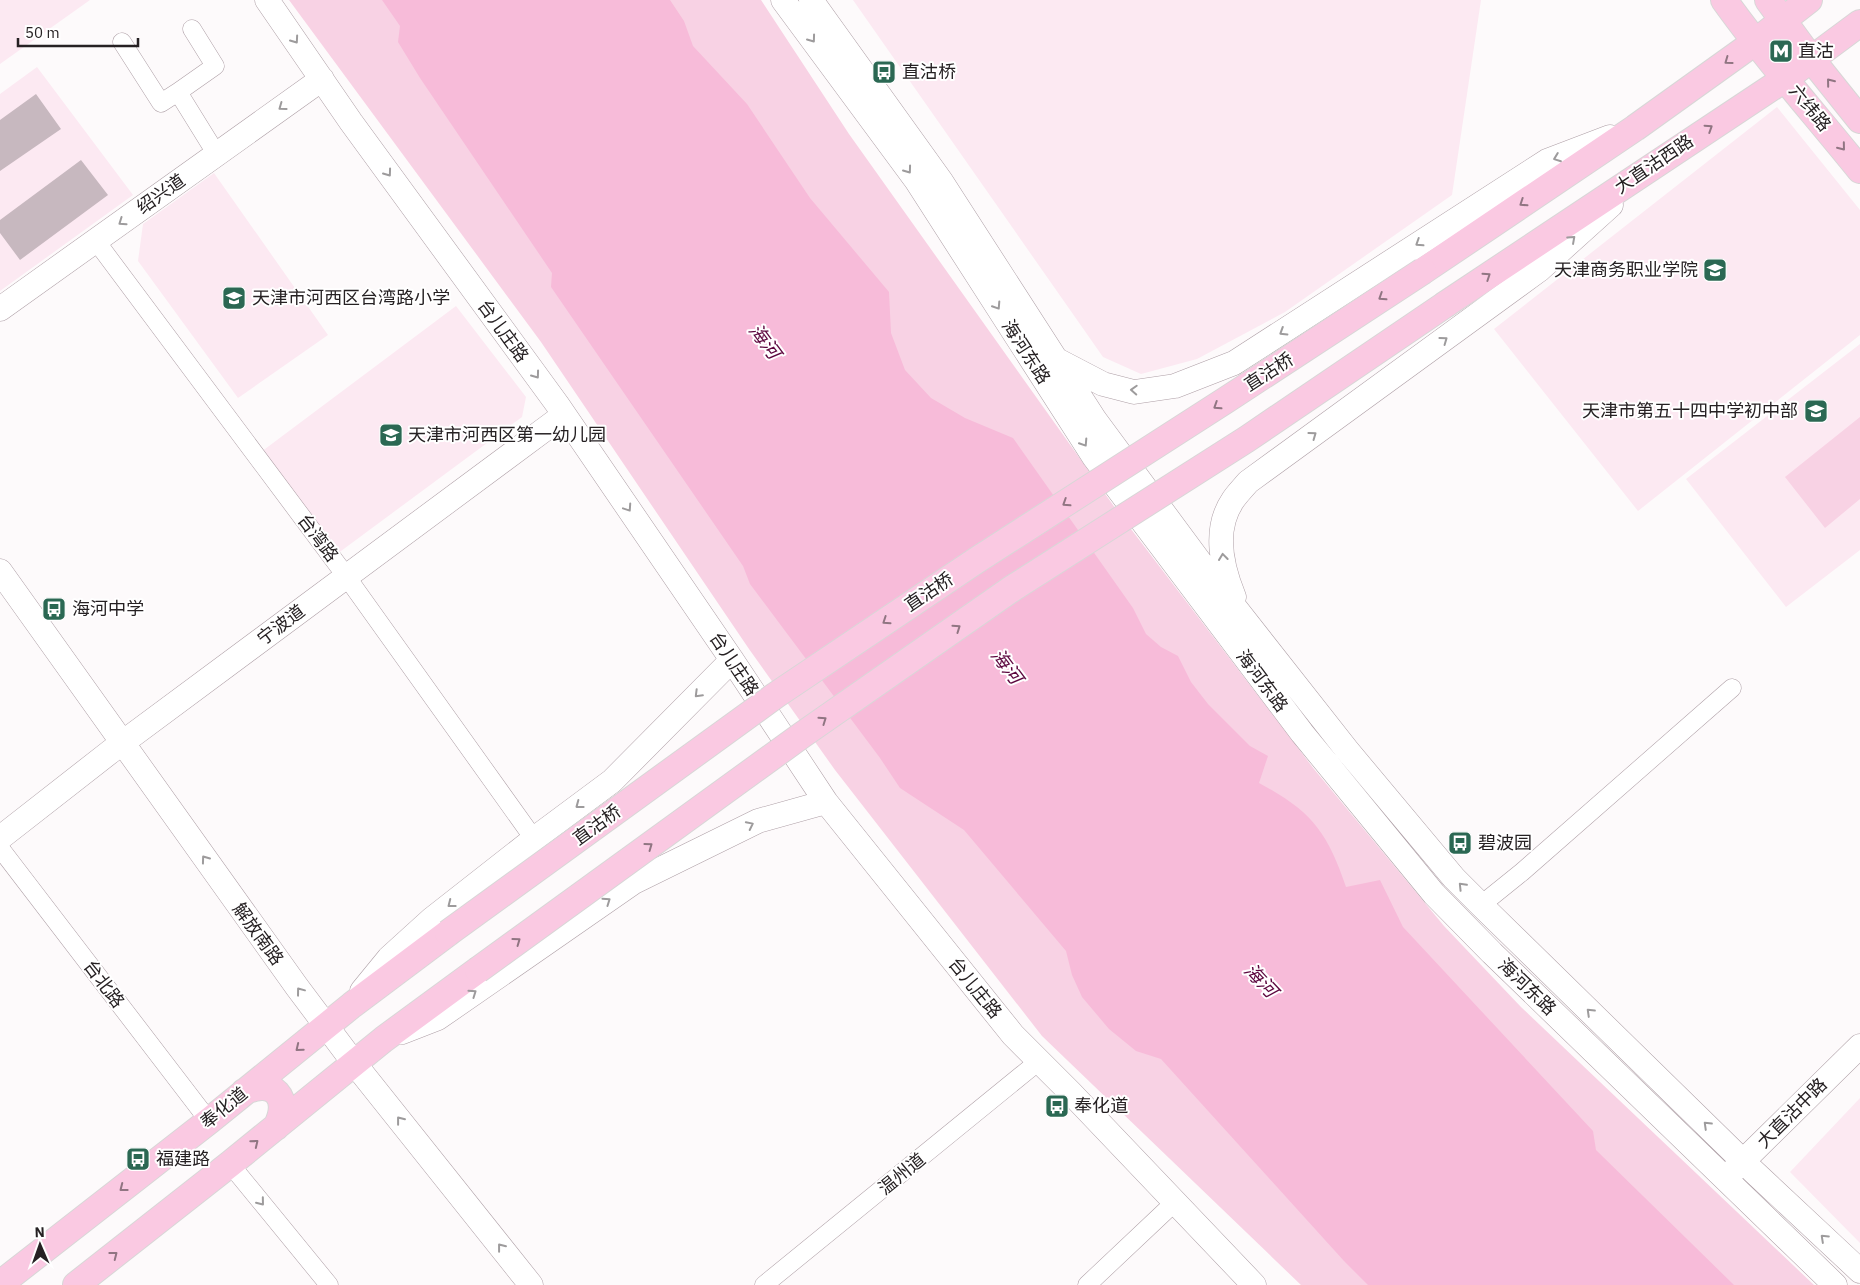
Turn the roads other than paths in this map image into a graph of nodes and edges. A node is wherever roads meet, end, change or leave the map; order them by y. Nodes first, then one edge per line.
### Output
1 (267, 0) edge
2 (782, 0) edge
3 (811, 0) edge
4 (1724, 0) edge
5 (1809, 0) edge
6 (1775, 10) edge
7 (1860, 23) edge
8 (192, 29) dead end
9 (122, 42) dead end
10 (1754, 42) junction
11 (1812, 60) junction
12 (322, 78) junction
13 (1786, 78) junction
14 (178, 92) junction
15 (1860, 120) edge
16 (1635, 128) junction
17 (217, 155) junction
18 (1860, 170) edge
19 (1642, 172) junction
20 (96, 241) junction
21 (0, 309) edge
22 (1056, 360) junction
23 (564, 415) junction
24 (0, 572) edge
25 (346, 576) junction
26 (1244, 619) junction
27 (732, 660) junction
28 (1732, 688) dead end
29 (122, 744) junction
30 (826, 802) junction
31 (0, 838) edge
32 (534, 839) junction
33 (0, 848) edge
34 (1481, 906) junction
35 (448, 933) joint
36 (352, 1005) junction
37 (326, 1026) junction
38 (384, 1039) junction
39 (1860, 1046) edge
40 (1038, 1061) junction
41 (354, 1063) junction
42 (1860, 1066) edge
43 (244, 1092) junction
44 (209, 1121) junction
45 (276, 1127) junction
46 (230, 1164) junction
47 (1748, 1166) junction
48 (1730, 1185) junction
49 (1175, 1202) junction
50 (1860, 1271) edge
51 (2, 1279) edge
52 (76, 1285) edge
53 (328, 1285) edge
54 (531, 1285) edge
55 (764, 1285) edge
56 (1087, 1285) edge
57 (1254, 1285) edge
58 (1835, 1285) edge

1 -> 12 main road, 台儿庄路
2 -> 48 main road, 海河东路
3 - 22 main road, 海河东路
4 - 10 main road, 六纬路
5 - 6 main road
6 - 10 main road
6 - 11 main road, 六纬路
7 - 11 main road, 大直沽西路
8 - 14 street
9 - 14 street
10 - 13 main road, 六纬路
10 -> 16 main road
11 - 13 main road, 大直沽西路
15 -> 11 main road, 六纬路
12 -> 17 main road, 绍兴道
12 -> 23 main road, 台儿庄路
13 -> 18 main road, 六纬路
19 -> 13 main road, 大直沽西路
14 - 17 street
16 -> 22 main road
16 -> 35 main road, 直沽桥, bridge
17 -> 20 main road, 绍兴道
26 -> 19 main road
38 -> 19 main road, 大直沽西路, bridge
20 - 21 main road, 绍兴道
20 - 25 street, 台湾路
22 - 26 main road, 海河东路
23 - 25 main road, 宁波道
23 -> 27 main road, 台儿庄路
24 - 29 main road, 解放南路
25 - 29 main road, 宁波道
25 - 32 street, 台湾路
34 -> 26 main road, 海河东路
27 - 30 main road, 台儿庄路
27 -> 32 main road
28 - 34 street
29 - 31 main road, 宁波道
37 -> 29 main road, 解放南路
38 -> 30 main road
30 - 40 main road, 台儿庄路
32 -> 36 main road
33 - 44 street, 台北路
47 -> 34 main road, 海河东路
35 - 36 main road, 奉化道
36 - 37 main road, 奉化道
37 - 41 main road, 解放南路
37 -> 43 main road, 奉化道
38 - 41 main road
39 - 47 main road, 大直沽中路
40 - 49 main road, 台儿庄路
40 - 55 street, 温州道
41 - 45 main road
54 -> 41 main road, 解放南路
42 - 47 main road, 大直沽中路
43 - 44 main road, 奉化道
43 - 45 main road
44 -> 51 main road, 奉化道
46 -> 45 main road
52 -> 46 main road
46 -> 53 street
47 - 48 main road, 大直沽中路
50 -> 47 main road, 海河东路
48 - 58 main road, 海河东路
49 - 56 street
49 - 57 main road, 台儿庄路

